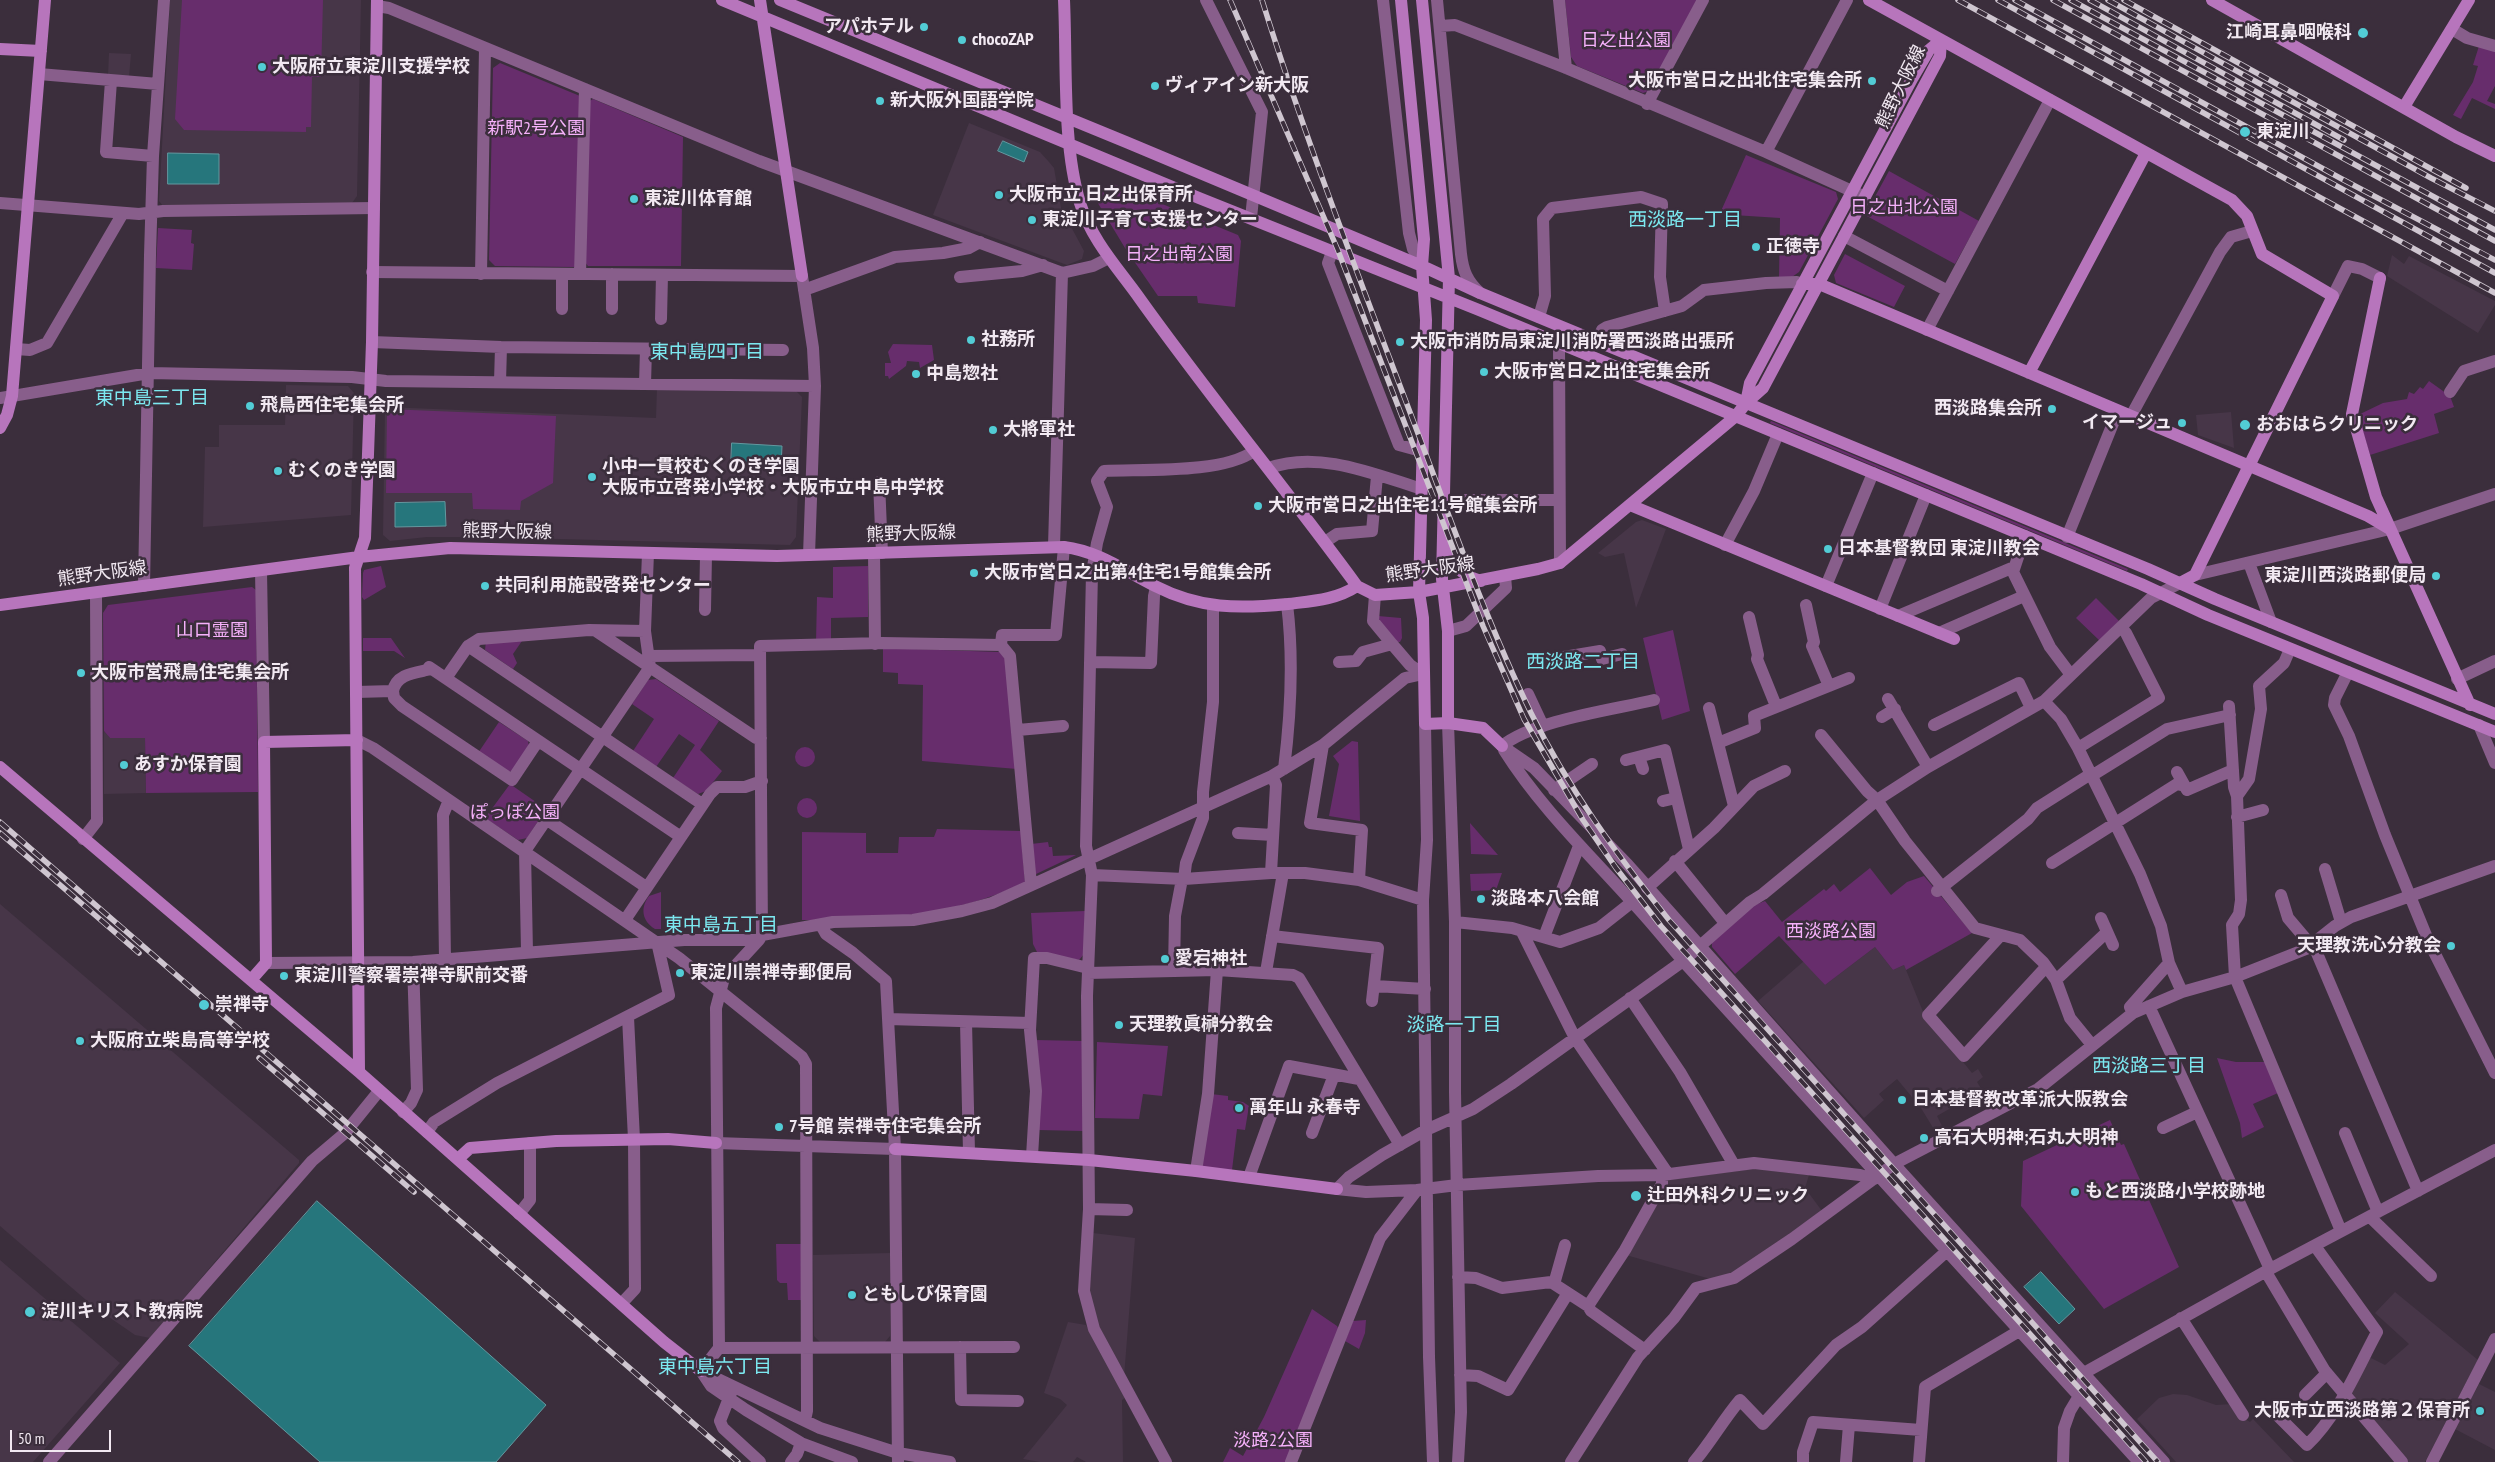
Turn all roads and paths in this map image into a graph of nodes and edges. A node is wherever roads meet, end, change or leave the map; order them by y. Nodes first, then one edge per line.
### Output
1 (45, 0) edge
2 (164, 0) edge
3 (722, 0) edge
4 (760, 0) edge
5 (780, 0) edge
6 (1064, 0) edge
7 (1206, 0) edge
8 (1383, 0) edge
9 (1400, 0) edge
10 (1422, 0) edge
11 (1437, 0) edge
12 (1559, 0) edge
13 (1703, 0) edge
14 (1847, 0) edge
15 (1869, 0) edge
16 (2469, 0) edge
17 (2217, 1) edge
18 (377, 3) edge
19 (762, 16) junction
20 (1440, 26) junction
21 (2452, 29) junction
22 (1941, 40) junction
23 (2495, 46) edge
24 (0, 48) edge
25 (485, 48) junction
26 (41, 51) junction
27 (1566, 68) junction
28 (39, 74) junction
29 (111, 80) junction
30 (158, 84) junction
31 (585, 89) junction
32 (2050, 100) junction
33 (1647, 104) junction
34 (2404, 107) junction
35 (1069, 118) junction
36 (1070, 145) junction
37 (1766, 152) junction
38 (2146, 153) junction
39 (153, 156) junction
40 (2495, 156) edge
41 (787, 170) junction
42 (1853, 190) junction
43 (1252, 196) junction
44 (1865, 197) junction
45 (0, 203) edge
46 (28, 205) junction
47 (374, 208) junction
48 (151, 212) junction
49 (123, 213) junction
50 (1251, 218) junction
51 (2252, 231) junction
52 (1844, 236) junction
53 (980, 242) junction
54 (1332, 252) junction
55 (1109, 258) junction
56 (1043, 265) junction
57 (1422, 266) junction
58 (372, 272) junction
59 (1062, 273) junction
60 (481, 274) junction
61 (562, 274) junction
62 (580, 274) junction
63 (612, 274) junction
64 (662, 275) junction
65 (802, 276) junction
66 (960, 277) dead end
67 (1449, 278) junction
68 (1802, 284) junction
69 (1819, 284) junction
70 (804, 290) junction
71 (1425, 290) junction
72 (1948, 291) junction
73 (1480, 293) junction
74 (2333, 296) junction
75 (1450, 299) junction
76 (562, 309) dead end
77 (612, 309) dead end
78 (1665, 311) junction
79 (1539, 317) junction
80 (661, 319) dead end
81 (1927, 330) junction
82 (372, 342) junction
83 (1597, 342) junction
84 (1559, 343) junction
85 (501, 347) junction
86 (16, 349) junction
87 (646, 349) junction
88 (783, 350) dead end
89 (2495, 361) edge
90 (149, 373) junction
91 (2029, 373) junction
92 (370, 379) junction
93 (500, 382) junction
94 (645, 384) junction
95 (815, 386) junction
96 (2450, 392) dead end
97 (6, 397) edge
98 (1746, 403) junction
99 (2118, 411) junction
100 (1736, 416) junction
101 (2131, 416) junction
102 (0, 428) edge
103 (1778, 434) junction
104 (1254, 451) junction
105 (1421, 451) junction
106 (2248, 465) junction
107 (1269, 468) junction
108 (1873, 474) junction
109 (1377, 476) junction
110 (879, 482) dead end
111 (1422, 489) junction
112 (2495, 494) edge
113 (1926, 496) junction
114 (1445, 500) junction
115 (1558, 500) junction
116 (1630, 505) junction
117 (2390, 529) junction
118 (2025, 536) junction
119 (2067, 536) junction
120 (1325, 542) junction
121 (1443, 545) junction
122 (1725, 545) junction
123 (1059, 546) junction
124 (648, 553) junction
125 (878, 553) junction
126 (1095, 554) junction
127 (706, 555) junction
128 (809, 555) junction
129 (359, 557) junction
130 (1560, 563) junction
131 (2250, 564) junction
132 (2014, 567) junction
133 (261, 571) junction
134 (2195, 575) junction
135 (1505, 576) junction
136 (1481, 581) junction
137 (2180, 583) junction
138 (144, 586) junction
139 (1357, 586) junction
140 (1826, 586) junction
141 (1156, 587) junction
142 (1443, 588) junction
143 (96, 592) junction
144 (1419, 592) junction
145 (2160, 593) junction
146 (1375, 595) junction
147 (2024, 596) junction
148 (1287, 604) junction
149 (0, 605) edge
150 (1806, 605) dead end
151 (1213, 606) junction
152 (1880, 609) junction
153 (705, 610) dead end
154 (1898, 616) junction
155 (1749, 617) dead end
156 (2271, 622) junction
157 (2121, 627) junction
158 (596, 631) junction
159 (645, 631) junction
160 (1448, 631) junction
161 (1939, 633) junction
162 (1954, 639) dead end
163 (874, 644) junction
164 (1392, 644) junction
165 (1002, 645) junction
166 (468, 646) junction
167 (2290, 649) junction
168 (1622, 654) dead end
169 (760, 655) junction
170 (1552, 659) dead end
171 (2495, 661) edge
172 (649, 662) junction
173 (1090, 662) junction
174 (1339, 662) dead end
175 (2348, 672) junction
176 (1423, 674) junction
177 (2071, 675) junction
178 (446, 678) junction
179 (1849, 678) dead end
180 (2457, 679) junction
181 (1829, 686) junction
182 (394, 691) junction
183 (356, 692) junction
184 (1528, 694) dead end
185 (1654, 700) dead end
186 (2044, 701) junction
187 (2469, 703) junction
188 (1776, 706) junction
189 (1709, 708) dead end
190 (2031, 708) junction
191 (2495, 714) edge
192 (1882, 717) dead end
193 (1448, 723) junction
194 (1425, 724) junction
195 (1934, 725) dead end
196 (2479, 725) junction
197 (1063, 726) dead end
198 (1543, 726) junction
199 (1018, 730) junction
200 (2495, 732) edge
201 (1821, 735) dead end
202 (602, 737) junction
203 (761, 738) junction
204 (357, 740) junction
205 (538, 741) junction
206 (264, 742) junction
207 (1718, 743) junction
208 (1323, 745) junction
209 (1502, 746) junction
210 (2078, 748) junction
211 (1626, 760) dead end
212 (2495, 763) edge
213 (1592, 764) dead end
214 (0, 767) edge
215 (1928, 767) junction
216 (1284, 769) junction
217 (580, 770) junction
218 (2233, 770) junction
219 (1784, 771) dead end
220 (2177, 772) dead end
221 (1272, 776) junction
222 (2090, 776) junction
223 (762, 780) junction
224 (2182, 784) junction
225 (1554, 790) junction
226 (2237, 796) junction
227 (1676, 798) junction
228 (449, 800) junction
229 (1877, 800) junction
230 (1663, 801) dead end
231 (702, 804) junction
232 (1203, 806) junction
233 (1734, 806) junction
234 (2263, 810) dead end
235 (2238, 817) junction
236 (546, 819) junction
237 (2114, 822) junction
238 (1238, 833) dead end
239 (1273, 835) junction
240 (680, 837) junction
241 (83, 839) junction
242 (1579, 846) junction
243 (1689, 849) junction
244 (525, 851) junction
245 (1089, 858) junction
246 (1675, 861) junction
247 (2052, 863) dead end
248 (1628, 865) junction
249 (2495, 866) edge
250 (2325, 869) dead end
251 (1277, 873) junction
252 (1092, 875) junction
253 (1183, 879) junction
254 (1359, 880) junction
255 (1612, 881) junction
256 (1031, 884) junction
257 (646, 888) junction
258 (1647, 888) junction
259 (1940, 889) junction
260 (2281, 894) dead end
261 (2409, 896) junction
262 (1423, 900) junction
263 (1632, 902) junction
264 (2101, 918) dead end
265 (624, 920) junction
266 (1455, 922) junction
267 (2341, 922) junction
268 (1725, 923) junction
269 (821, 925) junction
270 (1522, 932) junction
271 (2107, 932) junction
272 (2001, 935) junction
273 (1272, 936) junction
274 (761, 937) junction
275 (1544, 937) junction
276 (656, 942) junction
277 (2312, 944) junction
278 (1698, 946) junction
279 (2113, 946) dead end
280 (527, 952) junction
281 (445, 960) junction
282 (1683, 961) junction
283 (358, 962) junction
284 (413, 962) junction
285 (266, 963) junction
286 (2169, 963) junction
287 (2045, 968) junction
288 (1174, 970) junction
289 (1217, 970) junction
290 (1088, 971) junction
291 (1266, 972) junction
292 (2235, 977) junction
293 (251, 980) junction
294 (2056, 980) junction
295 (1376, 986) junction
296 (1424, 989) junction
297 (720, 990) junction
298 (2182, 992) junction
299 (1630, 998) junction
300 (1372, 1001) dead end
301 (2149, 1006) junction
302 (2133, 1013) junction
303 (628, 1018) junction
304 (888, 1019) junction
305 (966, 1022) junction
306 (1030, 1023) junction
307 (1575, 1038) junction
308 (2092, 1045) junction
309 (359, 1072) junction
310 (2495, 1073) edge
311 (1334, 1075) junction
312 (1359, 1079) junction
313 (379, 1091) junction
314 (403, 1112) junction
315 (2197, 1112) junction
316 (1456, 1118) junction
317 (2163, 1128) dead end
318 (1426, 1130) junction
319 (427, 1132) junction
320 (1312, 1133) dead end
321 (2345, 1134) dead end
322 (634, 1139) junction
323 (530, 1142) junction
324 (716, 1143) junction
325 (1400, 1145) junction
326 (808, 1146) junction
327 (895, 1149) junction
328 (2495, 1150) edge
329 (969, 1152) junction
330 (1032, 1156) junction
331 (458, 1159) junction
332 (1089, 1160) junction
333 (1894, 1164) junction
334 (1734, 1166) junction
335 (1196, 1171) junction
336 (1665, 1174) junction
337 (1248, 1177) junction
338 (1876, 1178) junction
339 (1457, 1185) junction
340 (1337, 1189) junction
341 (1422, 1189) junction
342 (2418, 1192) junction
343 (1930, 1204) junction
344 (1089, 1209) junction
345 (1127, 1210) dead end
346 (520, 1214) junction
347 (2374, 1214) junction
348 (1916, 1217) junction
349 (2341, 1231) junction
350 (1565, 1245) dead end
351 (2315, 1246) junction
352 (1947, 1251) junction
353 (2268, 1270) junction
354 (2431, 1276) dead end
355 (1458, 1277) junction
356 (1561, 1289) junction
357 (622, 1303) junction
358 (1588, 1306) junction
359 (2028, 1312) junction
360 (2180, 1318) junction
361 (2017, 1328) junction
362 (2495, 1339) edge
363 (960, 1346) junction
364 (897, 1347) junction
365 (1014, 1347) dead end
366 (719, 1348) junction
367 (808, 1349) junction
368 (1645, 1350) junction
369 (701, 1371) junction
370 (2084, 1373) junction
371 (2327, 1373) junction
372 (1460, 1375) junction
373 (735, 1387) junction
374 (2344, 1394) junction
375 (2305, 1395) dead end
376 (2079, 1396) junction
377 (728, 1400) junction
378 (1018, 1400) dead end
379 (2242, 1414) dead end
380 (2277, 1415) dead end
381 (805, 1420) junction
382 (1849, 1425) junction
383 (1921, 1430) junction
384 (802, 1443) junction
385 (898, 1458) edge
386 (49, 1462) edge
387 (760, 1462) edge
388 (791, 1462) edge
389 (852, 1462) edge
390 (950, 1462) edge
391 (1166, 1462) edge
392 (1291, 1462) edge
393 (1433, 1462) edge
394 (1458, 1462) edge
395 (1571, 1462) edge
396 (1694, 1462) edge
397 (1803, 1462) edge
398 (1846, 1462) edge
399 (1918, 1462) edge
400 (2063, 1462) edge
401 (2139, 1462) edge
402 (2164, 1462) edge
403 (2402, 1462) edge
404 (2432, 1462) edge

1 - 26 street
2 - 30 street
3 - 19 street
4 - 19 street
5 - 35 street
6 - 35 street
7 - 43 street
8 - 57 street
9 - 57 street
10 - 67 street
11 - 20 street
12 - 27 street
13 - 33 street
14 - 37 street
15 - 22 street
16 - 21 street
17 - 34 street
18 - 25 street
18 - 47 street
19 - 36 street
19 - 41 street
20 - 27 street
20 - 73 street
21 - 23 street
21 - 34 street
22 - 32 street
22 - 42 street, 熊野大阪線
22 - 44 street, 熊野大阪線
24 - 26 street
25 - 31 street
25 - 60 street
26 - 28 street
27 - 33 street
28 - 29 street
28 - 46 street
29 - 30 street
29 - 39 street
30 - 39 street
31 - 41 street
31 - 62 street
32 - 38 street
32 - 72 street
33 - 37 street
34 - 40 street
35 - 36 street
35 - 43 street
36 - 50 street
36 - 55 street
37 - 42 street
38 - 51 street
38 - 91 street
39 - 48 street
41 - 53 street
41 - 65 street
42 - 44 street
42 - 68 street, 熊野大阪線
43 - 50 street
43 - 57 street
44 - 52 street, 熊野大阪線
45 - 46 street
46 - 49 street
46 - 86 street
47 - 48 street
47 - 58 street
48 - 49 street
48 - 90 street
49 - 86 street
50 - 54 street
51 - 74 street
51 - 101 street
52 - 69 street, 熊野大阪線
52 - 72 street
53 - 56 street
53 - 70 street
54 - 71 street
54 - 105 street
55 - 59 street
55 - 104 street
56 - 59 street
56 - 66 street
57 - 67 street
57 - 71 street
58 - 60 street
58 - 82 street
59 - 123 street
60 - 61 street
61 - 62 street
61 - 76 street
62 - 63 street
63 - 64 street
63 - 77 street
64 - 65 street
64 - 80 street
65 - 70 street
67 - 73 street
67 - 75 street
68 - 69 street
68 - 78 street
68 - 98 street, 熊野大阪線
69 - 81 street
69 - 98 street, 熊野大阪線
70 - 95 street
71 - 75 street
71 - 105 street
72 - 81 street
73 - 79 street
74 - 106 street
74 - 117 street
75 - 84 street
75 - 114 street
78 - 79 street
78 - 83 street
79 - 83 street
81 - 91 street
82 - 85 street
82 - 92 street
83 - 98 street
84 - 100 street
84 - 115 street
85 - 87 street
85 - 93 street
86 - 97 street
87 - 88 street
87 - 94 street
89 - 96 street
90 - 92 street
90 - 97 street
90 - 138 street
91 - 99 street
92 - 93 street
92 - 129 street
93 - 94 street
94 - 95 street
95 - 128 street
97 - 102 street
98 - 100 street, 熊野大阪線
98 - 119 street
99 - 101 street
99 - 119 street
100 - 103 street
100 - 116 street, 熊野大阪線
101 - 106 street
103 - 108 street
103 - 122 street
104 - 107 street
104 - 126 street
105 - 111 street
106 - 117 street
106 - 134 street
107 - 109 street
107 - 120 street
108 - 113 street
108 - 140 street
109 - 111 street
109 - 120 street
110 - 125 street
111 - 144 street
112 - 117 street
113 - 118 street
113 - 152 street
114 - 115 street
114 - 121 street
115 - 130 street
116 - 122 street
116 - 130 street, 熊野大阪線
117 - 131 street
117 - 180 street
118 - 132 street
118 - 145 street
119 - 137 street
120 - 139 street
121 - 136 street
121 - 142 street
122 - 140 street
123 - 125 street, 熊野大阪線
123 - 126 street, 熊野大阪線
123 - 165 street
124 - 127 street, 熊野大阪線
124 - 129 street, 熊野大阪線
124 - 159 street
125 - 128 street, 熊野大阪線
125 - 163 street
126 - 141 street, 熊野大阪線
126 - 173 street
127 - 128 street, 熊野大阪線
127 - 153 street
129 - 133 street, 熊野大阪線
129 - 183 street
130 - 135 street, 熊野大阪線
131 - 134 street
131 - 156 street
132 - 147 street
132 - 154 street
133 - 138 street, 熊野大阪線
133 - 206 street
134 - 137 street
135 - 136 street, 熊野大阪線
135 - 160 street
136 - 142 street, 熊野大阪線
137 - 145 street
137 - 156 street
138 - 143 street, 熊野大阪線
139 - 146 street, 熊野大阪線
139 - 148 street, 熊野大阪線
140 - 152 street
141 - 151 street, 熊野大阪線
141 - 173 street
142 - 144 street, 熊野大阪線
142 - 160 street
143 - 149 street, 熊野大阪線
143 - 241 street
144 - 146 street, 熊野大阪線
144 - 176 street
145 - 157 street
145 - 167 street
146 - 164 street
147 - 161 street
147 - 177 street
148 - 151 street, 熊野大阪線
148 - 216 street
150 - 181 street
151 - 232 street
152 - 154 street
154 - 161 street
155 - 188 street
156 - 187 street
157 - 177 street
157 - 210 street
158 - 159 street
158 - 166 street
158 - 172 street
159 - 172 street
160 - 193 street
161 - 162 street
163 - 165 street
163 - 169 street
164 - 174 street
164 - 176 street
165 - 199 street
166 - 178 street
166 - 202 street
167 - 175 street
167 - 226 street
168 - 170 street
169 - 172 street
169 - 203 street
171 - 180 street
172 - 202 street
172 - 203 street
173 - 245 street
175 - 196 street
175 - 261 street
176 - 194 street
176 - 208 street
177 - 186 street
178 - 182 street
178 - 205 street
179 - 181 street
180 - 187 street
181 - 188 street
182 - 183 street
182 - 205 street
183 - 204 street
184 - 198 street
185 - 198 street
186 - 190 street
186 - 210 street
187 - 191 street
187 - 196 street
188 - 207 street
189 - 207 street
190 - 195 street
190 - 215 street
192 - 215 street
193 - 194 street
193 - 209 street
193 - 266 street
194 - 262 street
196 - 200 street
196 - 212 street
197 - 199 street
198 - 209 street
199 - 256 street
201 - 229 street
202 - 217 street
202 - 231 street
203 - 223 street
204 - 206 street
204 - 228 street
204 - 283 street
205 - 217 street
206 - 285 street
207 - 233 street
208 - 216 street
208 - 254 street
209 - 225 street
209 - 242 street
210 - 222 street
211 - 227 street
213 - 225 street
214 - 241 street
215 - 229 street
216 - 221 street
217 - 236 street
217 - 240 street
218 - 222 street
218 - 224 street
218 - 226 street
219 - 233 street
220 - 224 street
221 - 232 street
221 - 239 street
222 - 237 street
222 - 259 street
223 - 231 street
223 - 274 street
224 - 237 street
225 - 248 street
226 - 235 street
227 - 230 street
227 - 243 street
228 - 244 street
228 - 281 street
229 - 259 street
229 - 268 street
231 - 240 street
232 - 245 street
232 - 253 street
233 - 243 street
234 - 235 street
235 - 292 street
236 - 244 street
236 - 257 street
237 - 247 street
237 - 286 street
238 - 239 street
239 - 251 street
240 - 257 street
241 - 293 street
242 - 255 street
242 - 275 street
243 - 246 street
244 - 265 street
244 - 280 street
245 - 252 street
245 - 256 street
246 - 258 street
246 - 268 street
248 - 255 street
248 - 258 street
249 - 261 street
250 - 267 street
251 - 253 street
251 - 254 street
251 - 273 street
252 - 253 street
252 - 290 street
253 - 288 street
254 - 262 street
255 - 263 street
256 - 269 street
257 - 265 street
258 - 278 street
259 - 272 street
260 - 277 street
261 - 267 street
261 - 310 street
262 - 296 street
263 - 275 street
263 - 282 street
264 - 271 street
265 - 276 street
266 - 270 street
266 - 316 street
267 - 277 street
268 - 278 street
269 - 274 street
269 - 304 street
270 - 275 street
270 - 307 street
271 - 279 street
271 - 294 street
272 - 287 street
272 - 287 street
273 - 291 street
273 - 295 street
274 - 276 street
274 - 297 street
276 - 280 street
276 - 297 street
276 - 303 street
277 - 292 street
277 - 342 street
278 - 282 street
278 - 333 street
280 - 281 street
281 - 284 street
282 - 299 street
282 - 338 street
283 - 284 street
283 - 285 street
283 - 309 street
284 - 314 street
285 - 293 street
286 - 298 street
286 - 302 street
287 - 294 street
288 - 289 street
288 - 290 street
289 - 291 street
289 - 335 street
290 - 306 street
290 - 332 street
291 - 312 street
292 - 298 street
292 - 349 street
293 - 309 street
294 - 308 street
295 - 296 street
295 - 300 street
296 - 318 street
297 - 324 street
297 - 326 street
298 - 301 street
299 - 307 street
299 - 334 street
301 - 302 street
301 - 315 street
302 - 308 street
303 - 319 street
303 - 322 street
304 - 305 street
304 - 327 street
305 - 306 street
305 - 329 street
306 - 330 street
307 - 316 street
307 - 336 street
308 - 333 street
309 - 313 street
311 - 312 street
311 - 320 street
311 - 337 street
312 - 325 street
313 - 314 street
313 - 386 street
314 - 319 street
315 - 317 street
315 - 353 street
316 - 318 street
316 - 339 street
318 - 325 street
318 - 341 street
319 - 331 street
321 - 347 street
322 - 323 street
322 - 324 street
322 - 357 street
323 - 331 street
323 - 346 street
324 - 326 street
324 - 366 street
325 - 340 street
326 - 327 street
326 - 367 street
327 - 329 street
327 - 364 street
328 - 342 street
329 - 330 street
330 - 332 street
331 - 346 street
332 - 335 street
332 - 344 street
333 - 338 street
333 - 343 street
334 - 336 street
334 - 338 street
335 - 337 street
336 - 339 street
336 - 358 street
337 - 340 street
338 - 348 street
338 - 368 street
339 - 341 street
339 - 355 street
340 - 341 street
341 - 392 street
341 - 393 street
342 - 347 street
343 - 348 street
343 - 359 street
344 - 345 street
344 - 391 street
346 - 357 street
347 - 349 street
347 - 354 street
348 - 352 street
349 - 351 street
350 - 356 street
351 - 353 street
351 - 374 street
352 - 361 street
352 - 396 street
353 - 360 street
353 - 371 street
355 - 356 street
355 - 372 street
356 - 358 street
356 - 372 street
357 - 369 street
358 - 368 street
359 - 361 street
359 - 370 street
360 - 370 street
360 - 379 street
361 - 376 street
361 - 383 street
362 - 404 street
363 - 364 street
363 - 365 street
363 - 378 street
364 - 367 street
364 - 385 street
366 - 367 street
366 - 369 street
367 - 381 street
368 - 395 street
369 - 373 street
369 - 377 street
370 - 376 street
370 - 402 street
371 - 374 street
371 - 375 street
372 - 394 street
373 - 377 street
373 - 381 street
374 - 380 street
374 - 403 street
376 - 400 street
376 - 401 street
377 - 384 street
377 - 387 street
381 - 385 street
382 - 383 street
382 - 397 street
382 - 398 street
383 - 399 street
384 - 388 street
384 - 389 street
385 - 390 street

